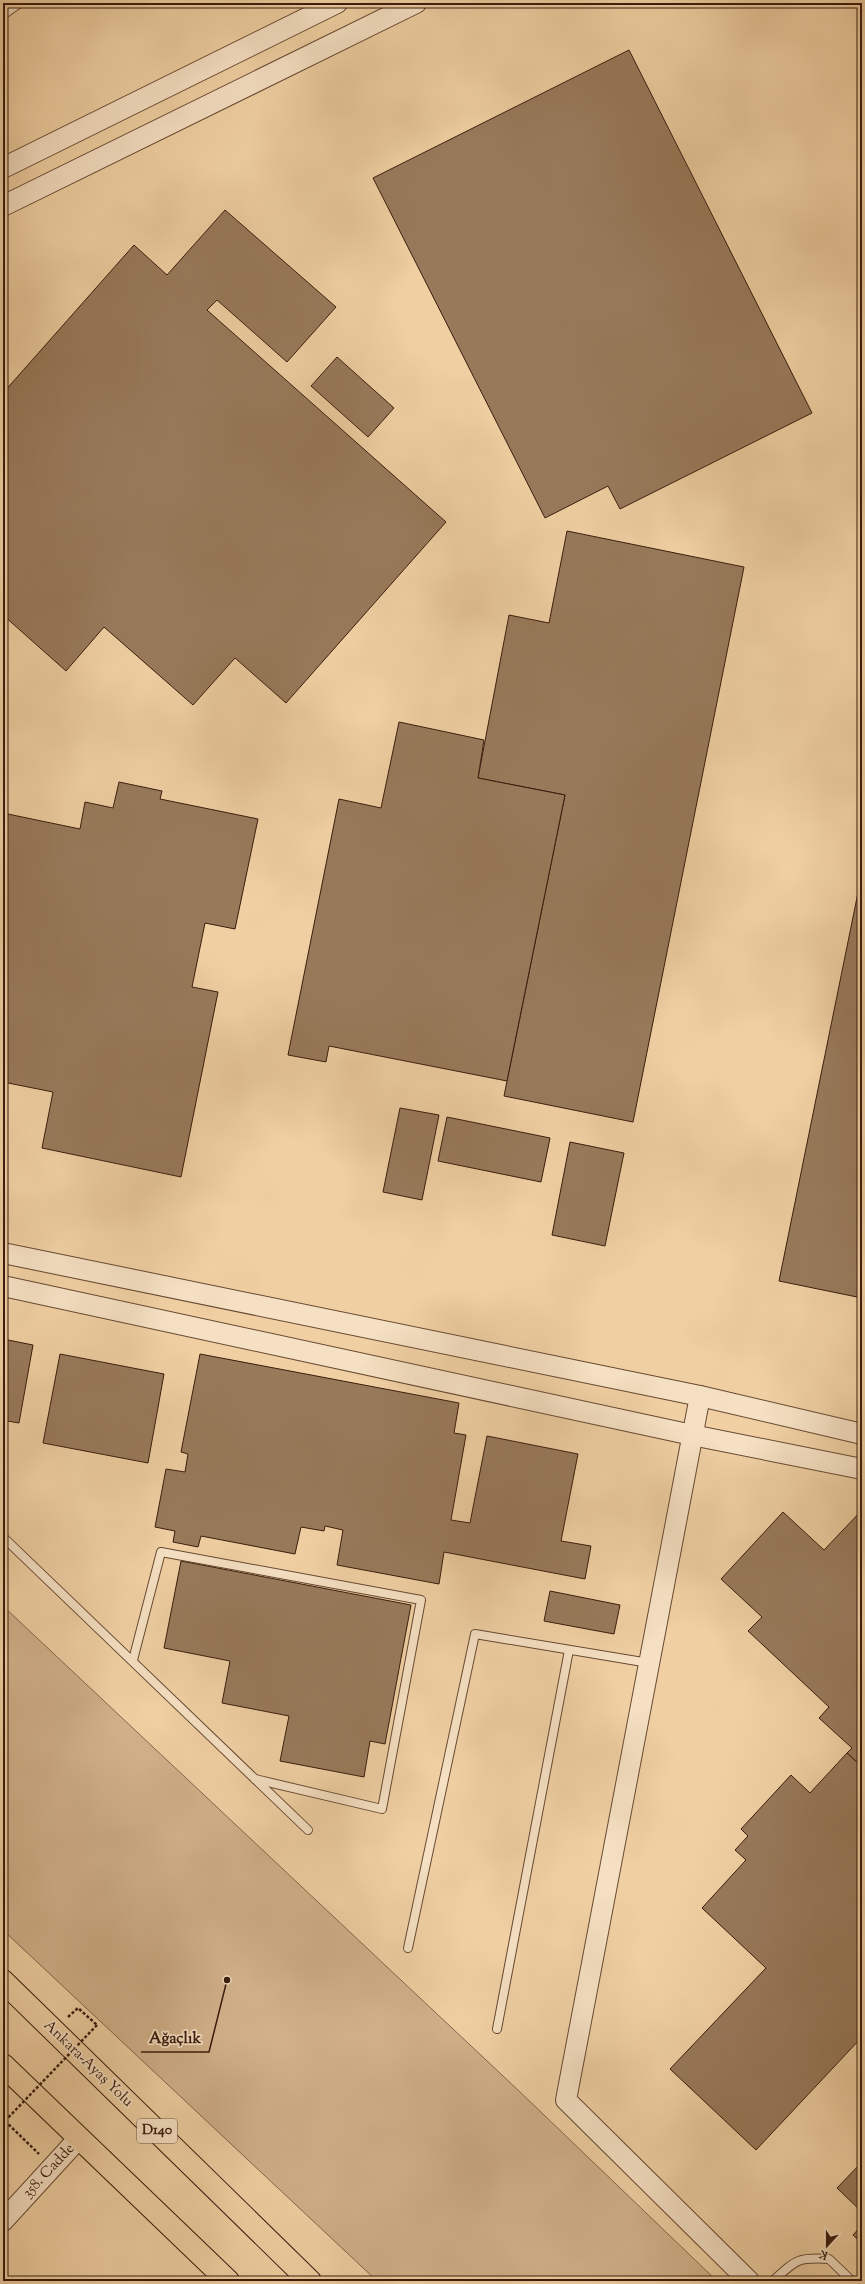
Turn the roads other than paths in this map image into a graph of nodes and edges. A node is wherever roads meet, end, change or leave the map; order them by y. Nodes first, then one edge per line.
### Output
1 (20, 3) edge
2 (337, 3) edge
3 (416, 3) edge
4 (3, 15) edge
5 (3, 168) edge
6 (3, 206) edge
7 (3, 1252) edge
8 (3, 1286) edge
9 (700, 1396) junction
10 (862, 1434) edge
11 (692, 1436) junction
12 (862, 1469) edge
13 (3, 1537) edge
14 (569, 1650) junction
15 (133, 1660) junction
16 (648, 1663) junction
17 (255, 1779) junction
18 (308, 1830) dead end
19 (408, 1948) dead end
20 (3, 1981) edge
21 (498, 2029) dead end
22 (3, 2065) edge
23 (80, 2138) junction
24 (3, 2221) edge
25 (228, 2281) edge
26 (310, 2281) edge
27 (749, 2281) edge
28 (773, 2281) edge
29 (852, 2281) edge

1 - 4 lane
2 - 5 street
3 - 6 street
7 - 9 street
8 - 11 street
9 - 10 street
9 - 11 street
11 - 12 street
11 - 16 street
13 - 15 lane
14 - 16 lane
14 - 19 lane
14 - 21 lane
15 - 17 lane
15 - 17 lane
16 - 27 street
17 - 18 lane
20 - 26 highway, Ankara-Ayaş Yolu / D140
22 - 23 highway
23 - 24 street, 358. Cadde
23 - 25 highway
28 - 29 lane

